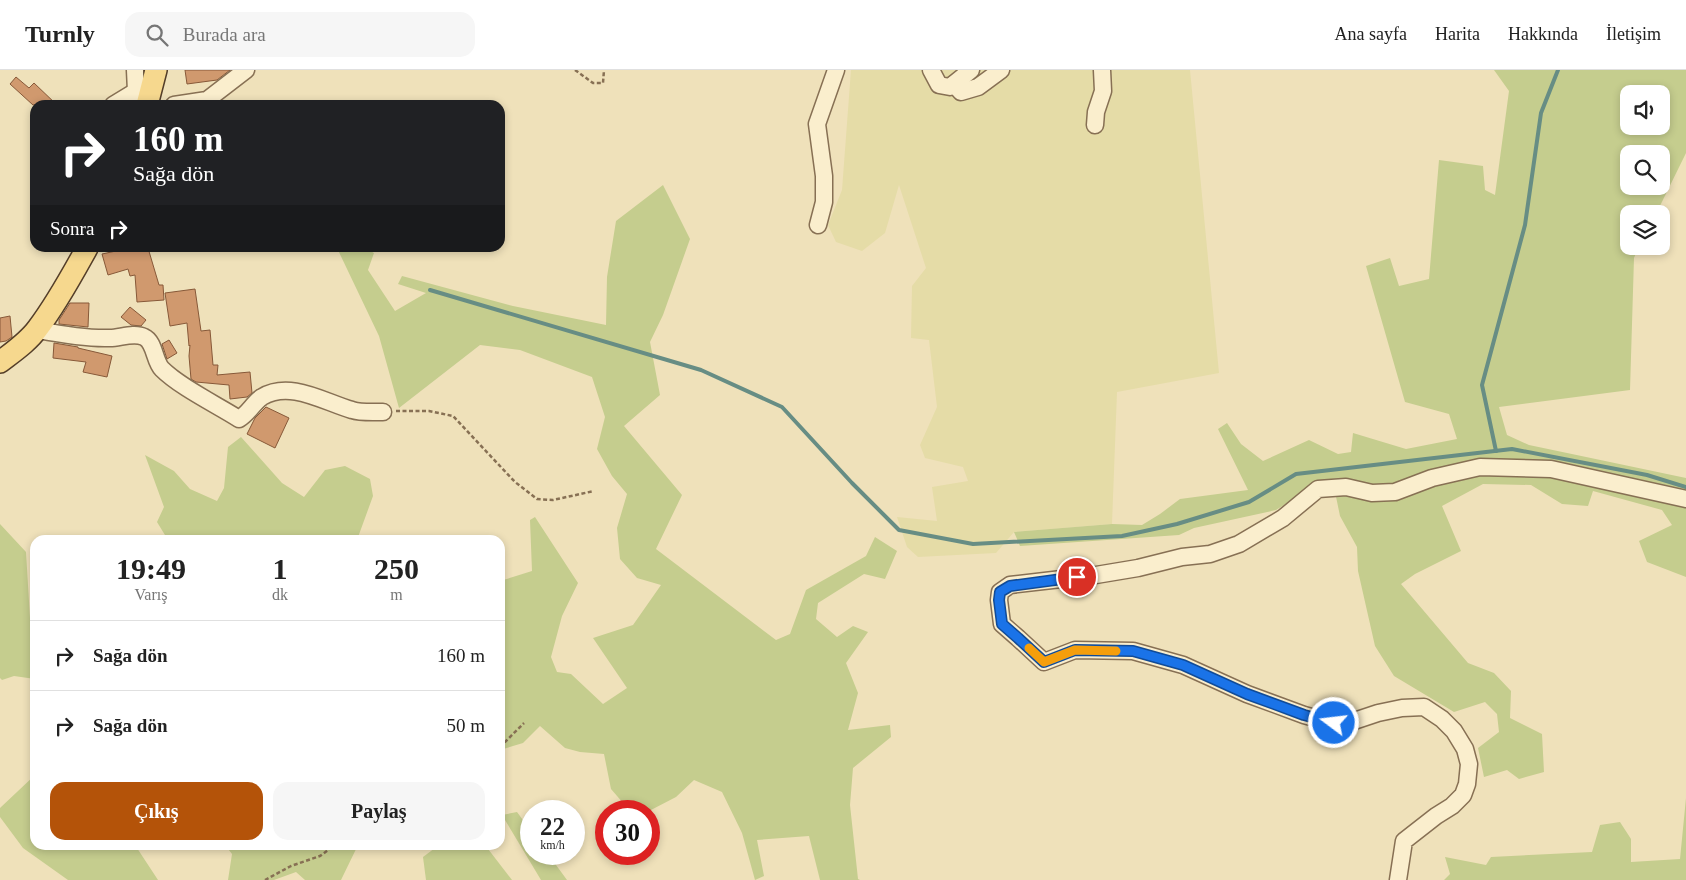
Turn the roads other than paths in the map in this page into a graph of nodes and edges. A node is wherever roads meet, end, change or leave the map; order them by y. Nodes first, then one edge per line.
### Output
1 (135, 70) edge
2 (156, 70) edge
3 (246, 70) edge
4 (836, 70) edge
5 (931, 70) edge
6 (971, 70) edge
7 (1001, 70) edge
8 (1102, 70) edge
9 (954, 84) junction
10 (138, 100) edge
11 (207, 100) edge
12 (1094, 125) dead end
13 (818, 225) dead end
14 (85, 252) edge
15 (38, 330) junction
16 (0, 362) edge
17 (383, 412) road end
18 (1686, 499) edge
19 (1398, 880) edge

1 - 10 street
2 - 10 main road
3 - 11 street
4 - 13 street
5 - 9 street
6 - 9 street
7 - 9 street
8 - 12 street
14 - 15 main road
15 - 16 main road
15 - 17 street
18 - 19 street

